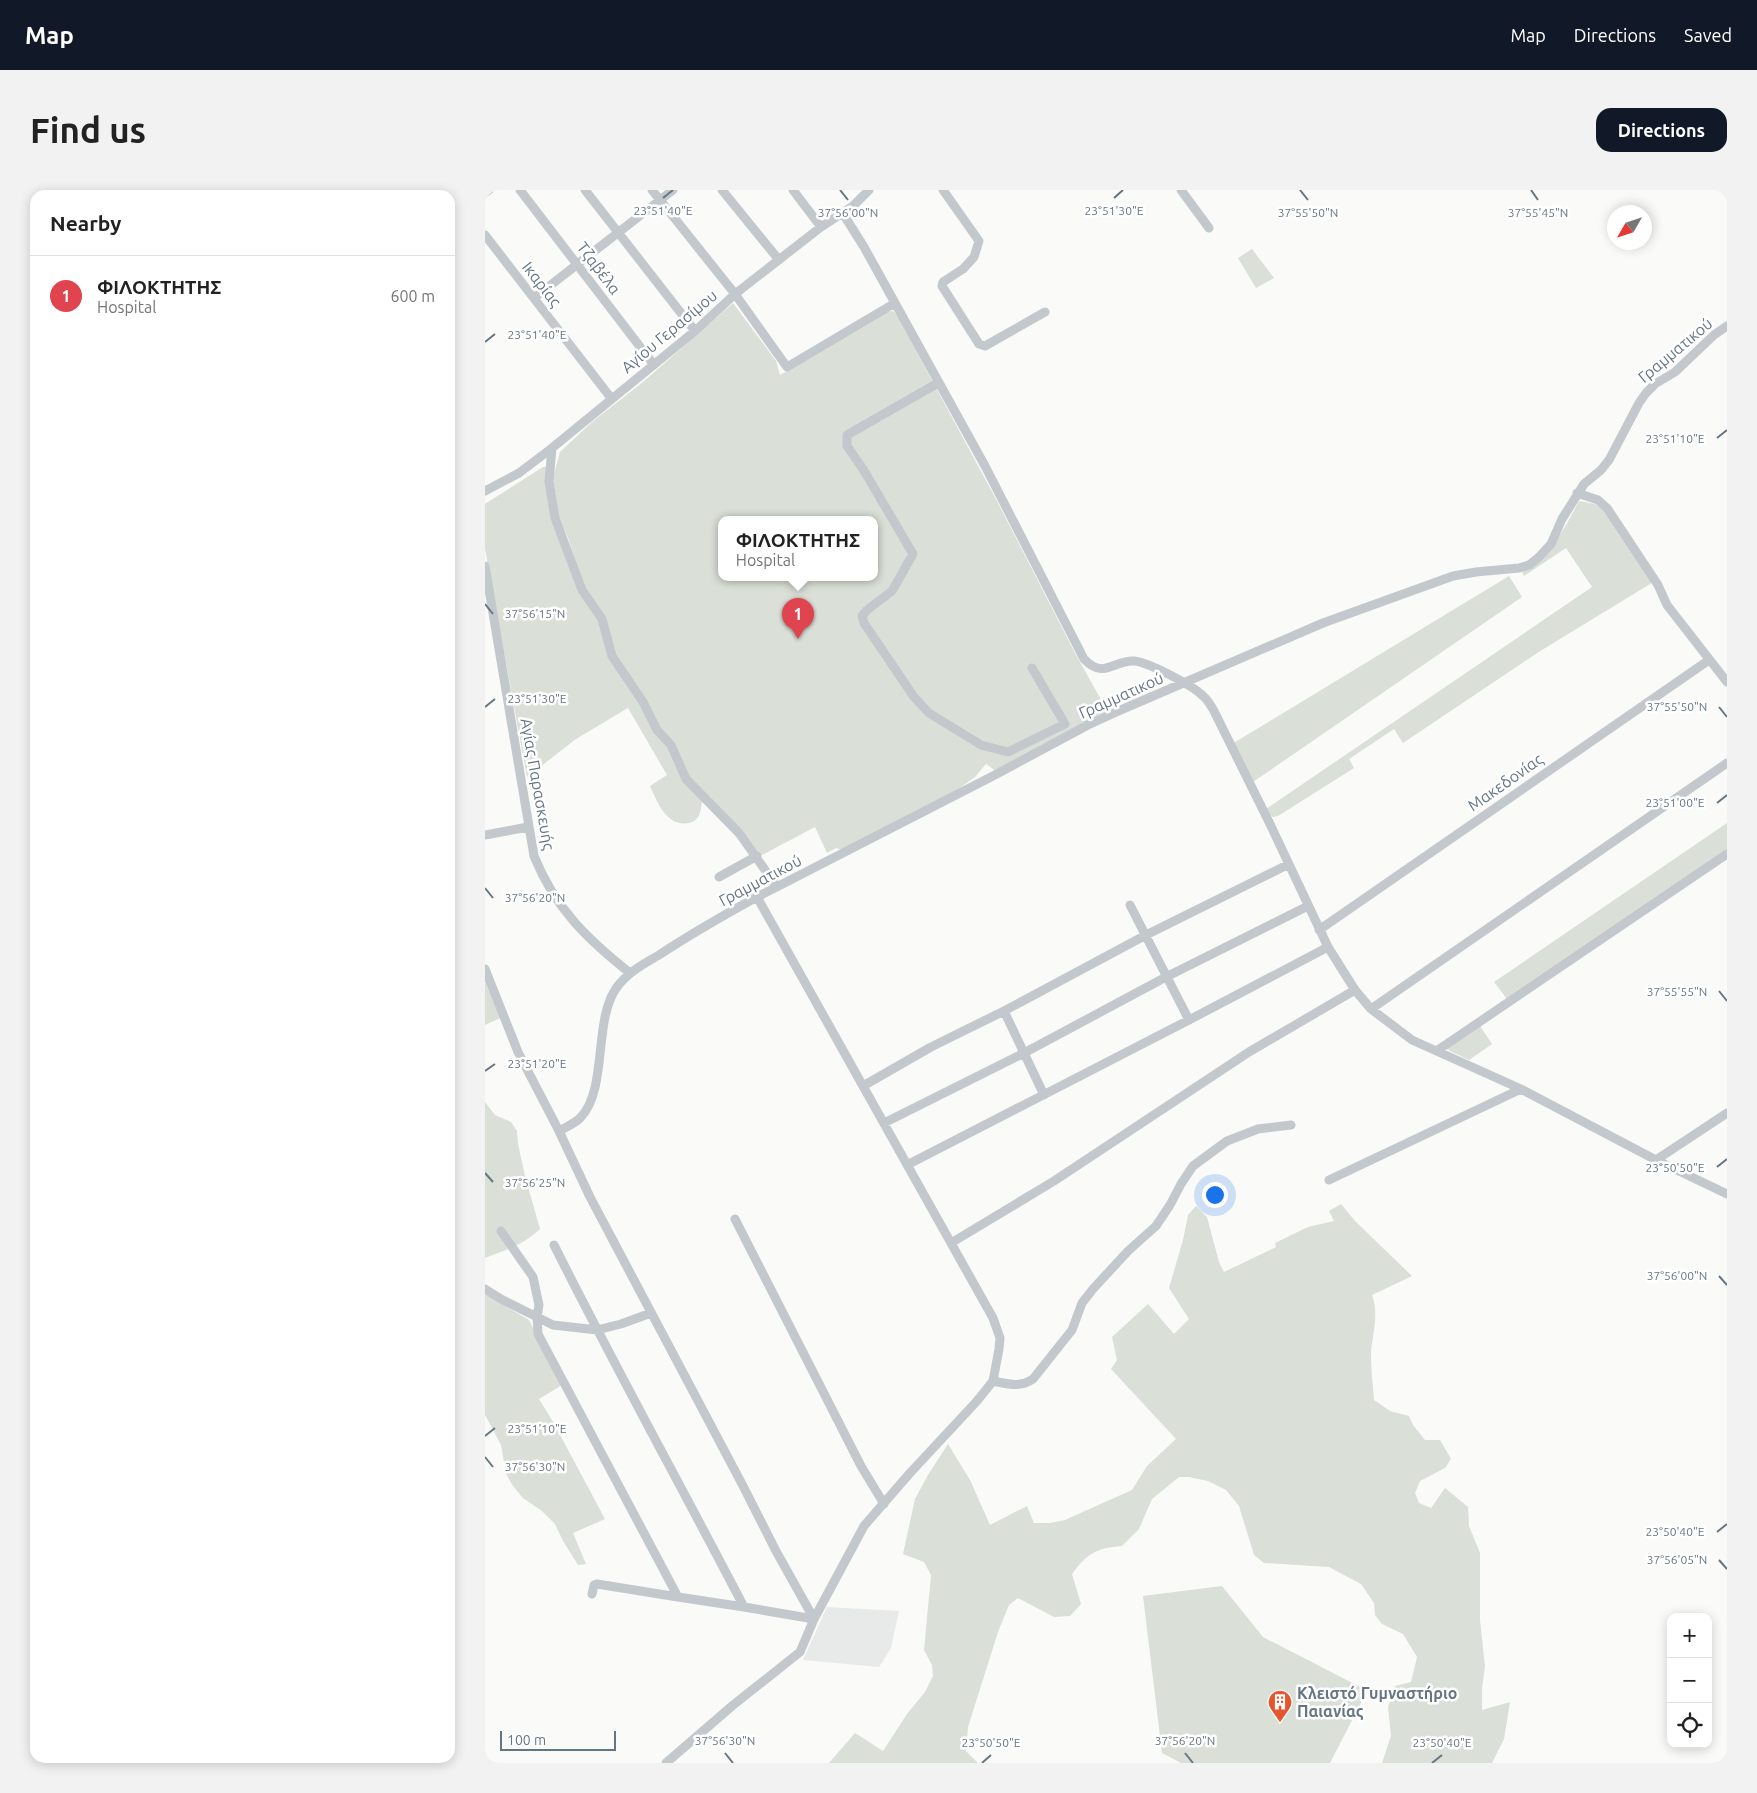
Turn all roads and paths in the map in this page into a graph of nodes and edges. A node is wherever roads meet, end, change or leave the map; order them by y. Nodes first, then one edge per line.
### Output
1 (489, 190) edge
2 (520, 190) edge
3 (585, 190) edge
4 (652, 190) edge
5 (673, 190) edge
6 (722, 190) edge
7 (793, 190) edge
8 (869, 190) edge
9 (943, 190) edge
10 (1181, 190) edge
11 (485, 193) edge
12 (660, 200) junction
13 (842, 212) junction
14 (821, 227) junction
15 (1209, 228) dead end
16 (619, 232) junction
17 (485, 235) edge
18 (779, 260) junction
19 (578, 264) junction
20 (735, 294) junction
21 (534, 298) junction
22 (895, 303) junction
23 (1045, 312) dead end
24 (1727, 326) edge
25 (695, 331) junction
26 (653, 365) junction
27 (938, 383) junction
28 (611, 398) junction
29 (552, 448) junction
30 (485, 491) edge
31 (1577, 493) junction
32 (485, 566) edge
33 (1709, 660) junction
34 (1032, 668) dead end
35 (1185, 682) junction
36 (1727, 682) edge
37 (1727, 763) edge
38 (528, 827) junction
39 (485, 836) edge
40 (1727, 854) edge
41 (757, 856) junction
42 (1289, 864) junction
43 (719, 877) dead end
44 (777, 886) junction
45 (757, 897) junction
46 (1130, 904) dead end
47 (1308, 906) junction
48 (1319, 930) junction
49 (1146, 935) junction
50 (1328, 947) junction
51 (485, 970) edge
52 (630, 973) junction
53 (1166, 977) junction
54 (1355, 990) junction
55 (1371, 1008) junction
56 (1004, 1011) junction
57 (1189, 1020) junction
58 (1438, 1050) junction
59 (1024, 1053) junction
60 (863, 1086) junction
61 (1521, 1089) junction
62 (1044, 1095) junction
63 (1727, 1113) edge
64 (884, 1123) junction
65 (1291, 1125) dead end
66 (559, 1131) junction
67 (1656, 1160) junction
68 (907, 1166) junction
69 (1329, 1180) dead end
70 (1727, 1194) edge
71 (735, 1219) dead end
72 (501, 1231) dead end
73 (951, 1243) junction
74 (554, 1245) dead end
75 (485, 1289) edge
76 (651, 1314) junction
77 (537, 1317) junction
78 (597, 1330) junction
79 (993, 1381) junction
80 (883, 1504) junction
81 (592, 1594) dead end
82 (678, 1597) junction
83 (744, 1607) junction
84 (814, 1619) junction
85 (666, 1763) edge

1 - 11 street
2 - 19 street, Τζαβέλα
3 - 16 street
4 - 12 street
5 - 12 street
6 - 18 street
7 - 14 street
8 - 13 street, Αγίου Γερασίμου
9 - 23 street
10 - 15 street
12 - 16 street
12 - 20 street
13 - 14 street, Αγίου Γερασίμου
13 - 22 street
14 - 18 street, Αγίου Γερασίμου
16 - 19 street
16 - 25 street
17 - 21 street, Ικαρίας
18 - 20 street, Αγίου Γερασίμου
19 - 21 street
19 - 26 street, Τζαβέλα
20 - 22 street
20 - 25 street, Αγίου Γερασίμου
21 - 28 street, Ικαρίας
22 - 27 street
24 - 31 street, Γραμματικού
25 - 26 street, Αγίου Γερασίμου
26 - 28 street, Αγίου Γερασίμου
27 - 34 street
27 - 35 street
28 - 29 street, Αγίου Γερασίμου
29 - 30 street, Αγίου Γερασίμου
29 - 41 street
31 - 33 street
31 - 35 street, Γραμματικού
32 - 38 street, Αγίας Παρασκευής
33 - 36 street
33 - 48 street, Μακεδονίας
35 - 42 street
35 - 44 street, Γραμματικού
37 - 55 street
38 - 39 street
38 - 52 street, Αγίας Παρασκευής
40 - 58 street
41 - 43 street
41 - 44 street
42 - 47 street
42 - 49 street
44 - 45 street, Γραμματικού
45 - 52 street, Γραμματικού
45 - 60 street
46 - 49 street
47 - 48 street
47 - 53 street
48 - 50 street
49 - 53 street
49 - 56 street
50 - 54 street
50 - 57 street
51 - 66 street
52 - 66 street, Γραμματικού
53 - 57 street
53 - 59 street
54 - 55 street
54 - 73 street
55 - 58 street
56 - 59 street
56 - 60 street
57 - 62 street
58 - 61 street
59 - 62 street
59 - 64 street
60 - 64 street
61 - 67 street
61 - 69 street
62 - 68 street
63 - 67 street
64 - 68 street
65 - 79 street
66 - 76 street
67 - 70 street
68 - 73 street
71 - 80 street
72 - 77 street
73 - 79 street
74 - 78 street
75 - 77 street
76 - 78 street
76 - 84 street
77 - 78 street
77 - 82 street
78 - 83 street
79 - 80 street
80 - 84 street
81 - 82 street
82 - 83 street
83 - 84 street
84 - 85 street

